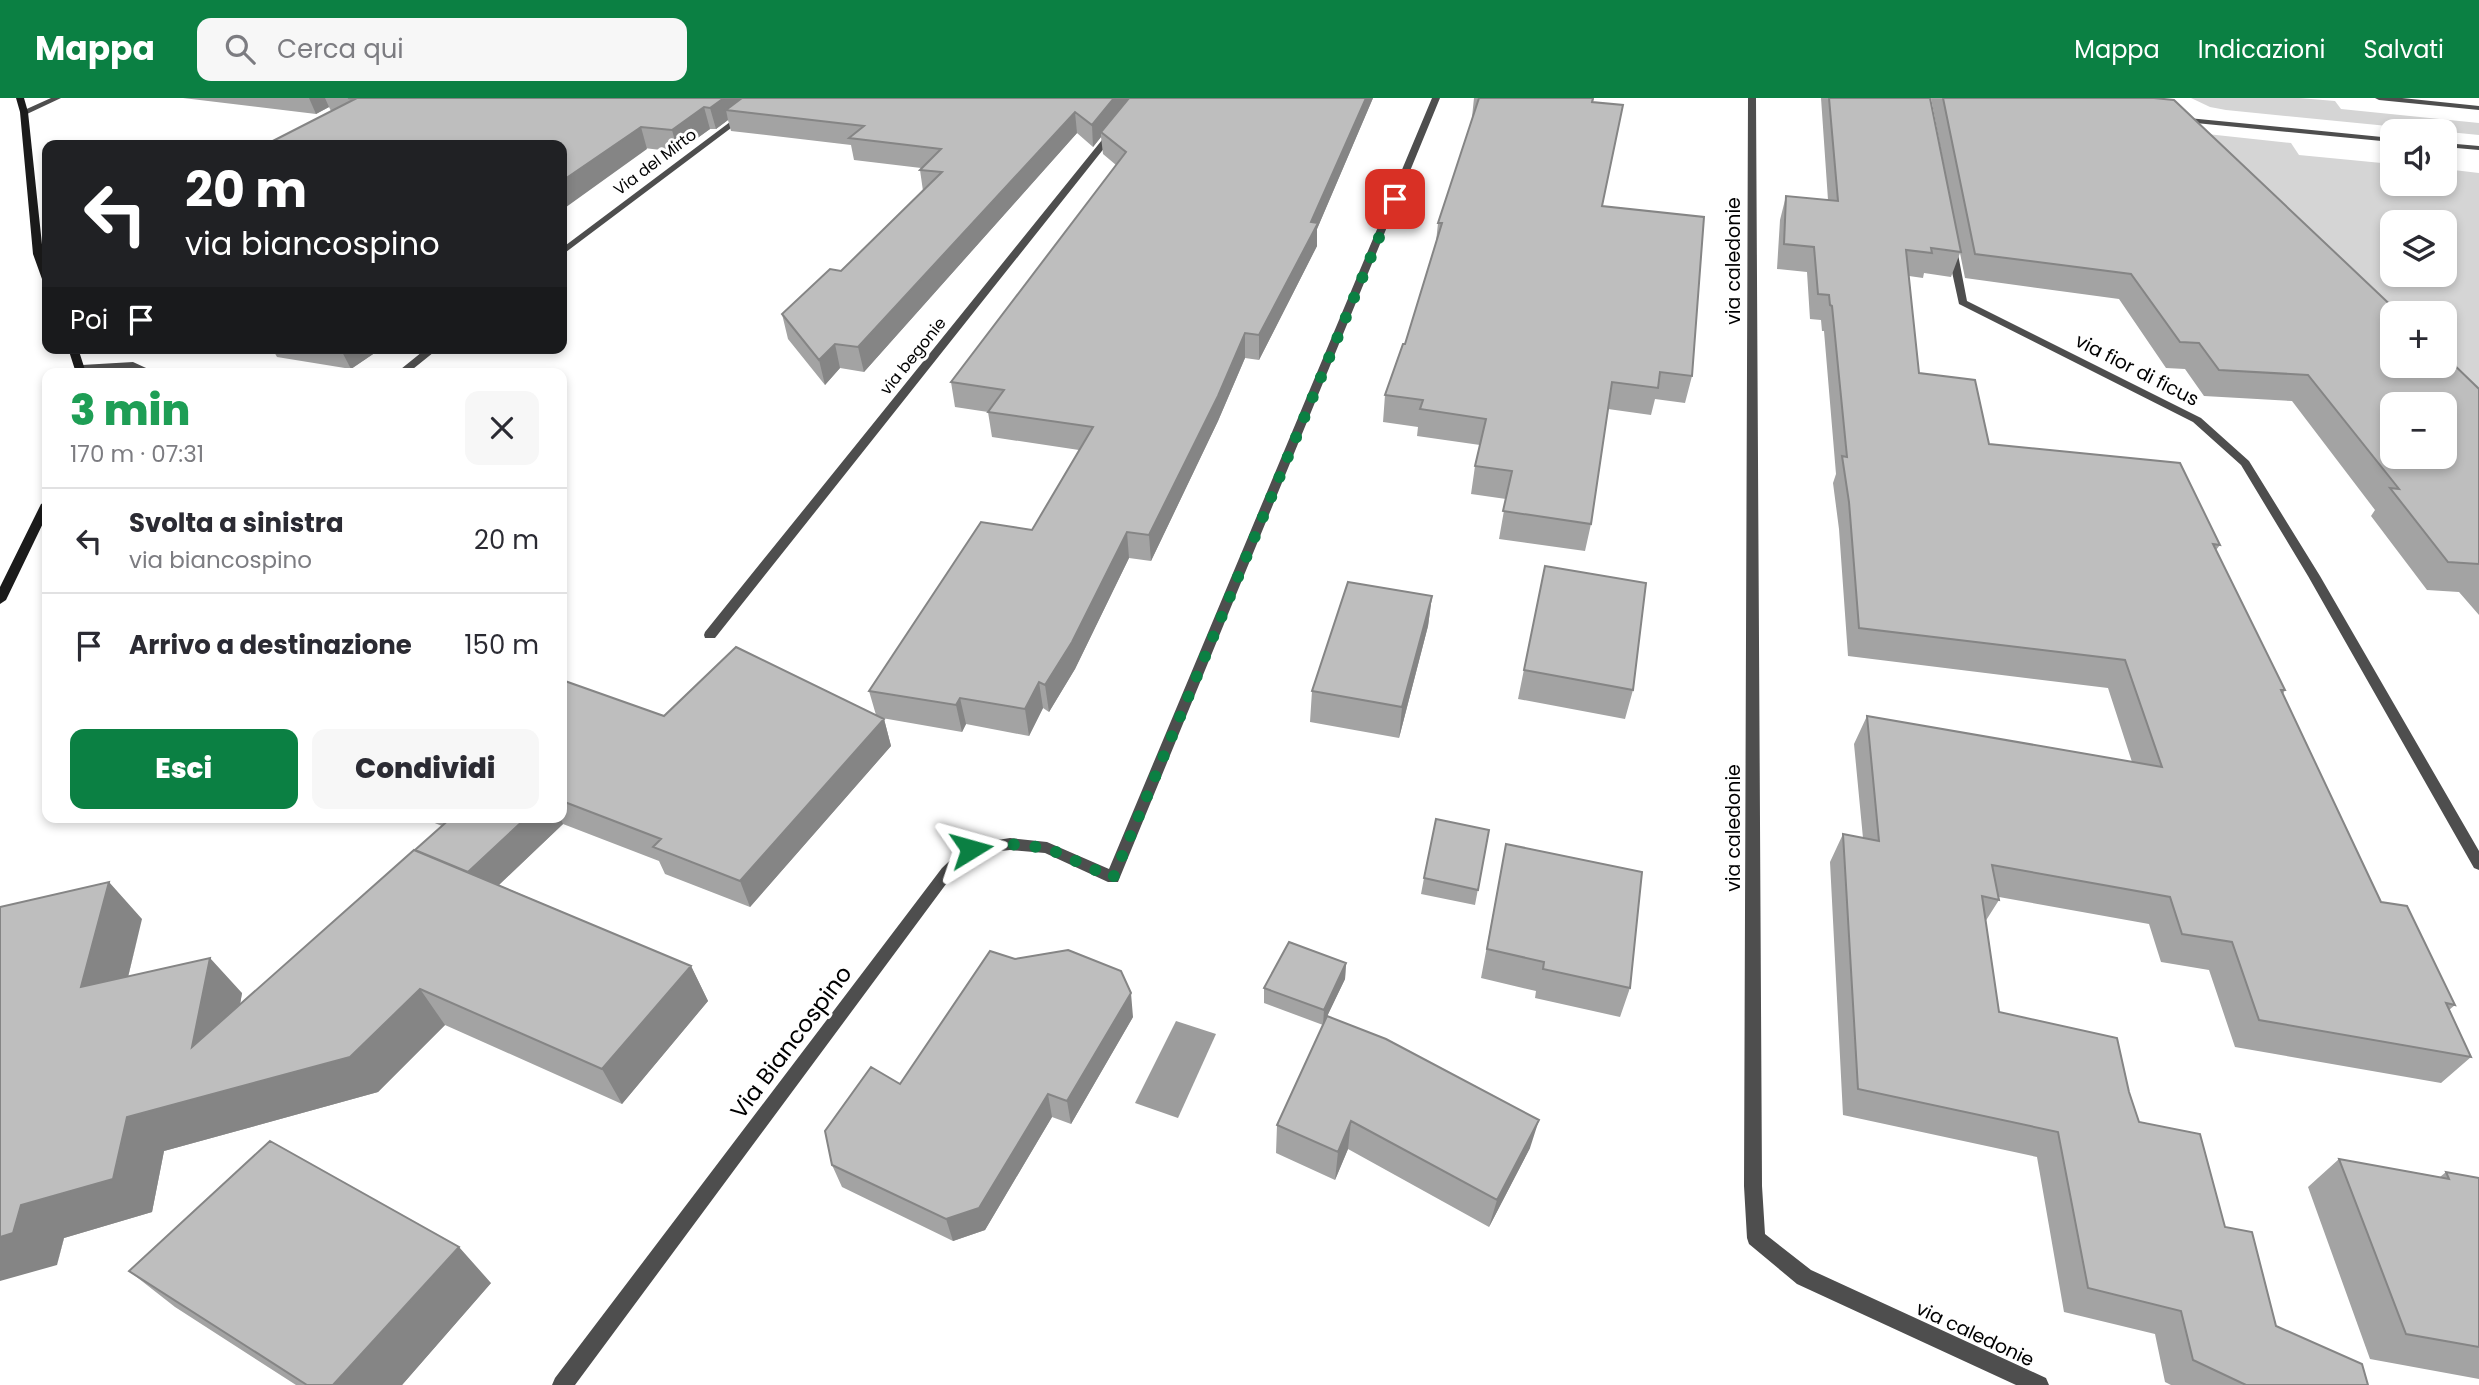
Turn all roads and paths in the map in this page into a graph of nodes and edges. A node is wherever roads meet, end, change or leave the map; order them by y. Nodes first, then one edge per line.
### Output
1 (20, 98) edge
2 (57, 98) edge
3 (768, 98) edge
4 (1436, 98) edge
5 (1752, 98) edge
6 (2379, 98) edge
7 (2479, 108) edge
8 (24, 112) junction
9 (2182, 113) edge
10 (2163, 117) edge
11 (1123, 120) edge
12 (2190, 120) junction
13 (2380, 139) edge
14 (2457, 146) edge
15 (2479, 148) edge
16 (1950, 234) edge
17 (567, 248) edge
18 (42, 261) edge
19 (426, 354) edge
20 (107, 368) edge
21 (140, 368) edge
22 (408, 368) edge
23 (42, 514) edge
24 (0, 600) edge
25 (710, 635) dead end
26 (2479, 864) edge
27 (562, 1385) edge
28 (2039, 1385) edge

1 - 8 street
2 - 8 street
3 - 17 street, Via del Mirto
4 - 27 street, Via Biancospino
5 - 28 street, via caledonie
6 - 7 street
8 - 18 street
9 - 12 street
10 - 12 street
11 - 25 street, via begonie
12 - 13 street
14 - 15 street
16 - 26 street, via fior di ficus
19 - 22 street
20 - 21 street
23 - 24 street

